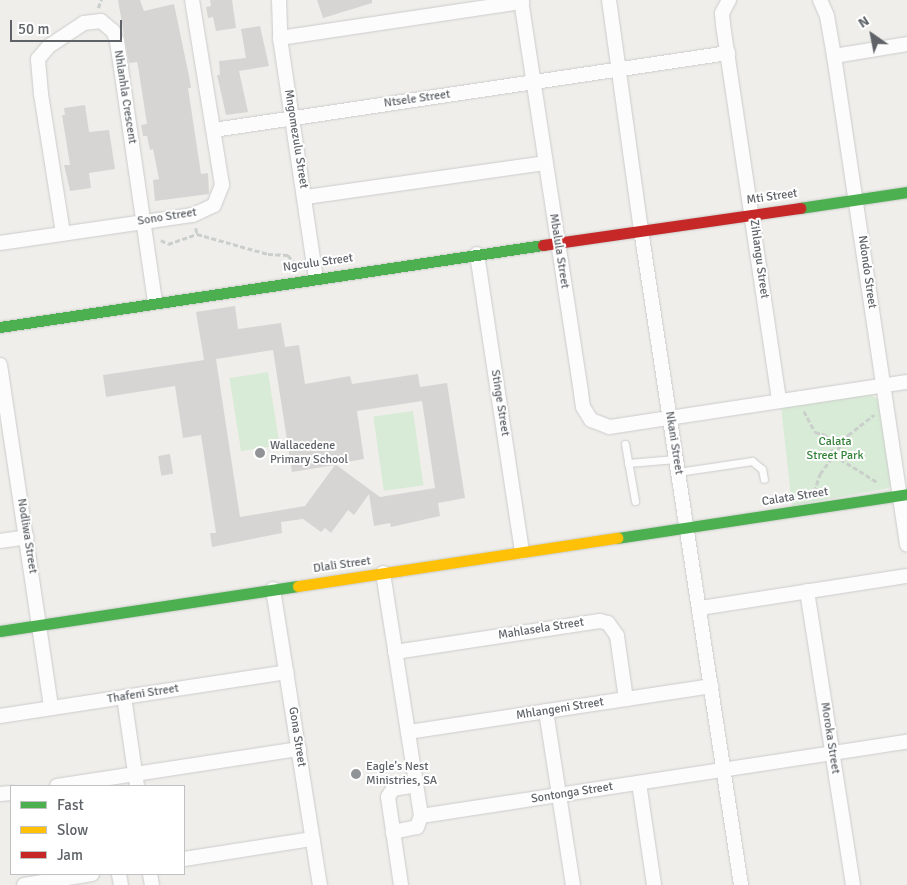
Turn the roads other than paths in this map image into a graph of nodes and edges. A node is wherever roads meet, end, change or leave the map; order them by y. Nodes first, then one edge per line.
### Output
1 (192, 0) edge
2 (279, 0) edge
3 (609, 0) edge
4 (729, 0) edge
5 (820, 0) edge
6 (522, 1) edge
7 (280, 38) junction
8 (907, 44) edge
9 (728, 53) junction
10 (834, 56) junction
11 (620, 69) junction
12 (533, 82) junction
13 (293, 118) junction
14 (214, 130) junction
15 (546, 163) junction
16 (907, 192) edge
17 (306, 198) junction
18 (856, 199) junction
19 (753, 214) junction
20 (145, 226) junction
21 (641, 230) junction
22 (63, 233) junction
23 (558, 241) junction
24 (0, 243) edge
25 (477, 254) junction
26 (316, 278) junction
27 (155, 301) junction
28 (0, 327) edge
29 (0, 365) edge
30 (907, 382) edge
31 (883, 386) junction
32 (779, 402) junction
33 (669, 418) junction
34 (625, 444) dead end
35 (628, 464) junction
36 (677, 465) junction
37 (764, 478) dead end
38 (903, 495) edge
39 (635, 501) dead end
40 (688, 527) junction
41 (27, 537) junction
42 (0, 541) edge
43 (907, 545) edge
44 (522, 552) junction
45 (383, 573) junction
46 (907, 576) edge
47 (273, 586) junction
48 (807, 591) junction
49 (700, 608) junction
50 (41, 624) junction
51 (0, 630) edge
52 (395, 652) junction
53 (287, 672) junction
54 (712, 686) junction
55 (124, 697) junction
56 (626, 699) junction
57 (51, 707) junction
58 (546, 711) junction
59 (0, 716) edge
60 (408, 732) junction
61 (907, 742) edge
62 (299, 749) junction
63 (832, 753) junction
64 (724, 770) junction
65 (136, 781) edge
66 (639, 783) junction
67 (416, 784) junction
68 (73, 785) edge
69 (560, 795) junction
70 (421, 816) junction
71 (393, 832) junction
72 (312, 839) junction
73 (185, 859) edge
74 (86, 875) edge
75 (24, 885) edge
76 (320, 885) edge
77 (401, 885) edge
78 (573, 885) edge
79 (654, 885) edge
80 (741, 885) edge
81 (853, 885) edge

1 - 14 street, Sono Street
2 - 7 street, Mngomezulu Street
3 - 11 street, Nkani Street
4 - 9 street, Zihlangu Street
5 - 10 street, Ndondo Street
6 - 7 street
6 - 12 street, Mbalula Street
7 - 13 street, Mngomezulu Street
8 - 10 street
9 - 11 street, Ntsele Street
9 - 19 street, Zihlangu Street
10 - 18 street, Ndondo Street
11 - 12 street, Ntsele Street
11 - 21 street, Nkani Street
12 - 13 street, Ntsele Street
12 - 15 street, Mbalula Street
13 - 14 street, Ntsele Street
13 - 17 street, Mngomezulu Street
14 - 20 street, Sono Street
15 - 17 street
15 - 23 street, Mbalula Street
16 - 18 street, Mti Street
17 - 26 street, Mngomezulu Street
18 - 19 street, Mti Street
18 - 31 street, Ndondo Street
19 - 21 street, Mti Street
19 - 32 street, Zihlangu Street
20 - 22 street, Sono Street
20 - 22 street, Nhlanhla Crescent
20 - 27 street, Nhlanhla Crescent
21 - 23 street, Ngculu Street
21 - 33 street, Nkani Street
22 - 24 street, Sono Street
23 - 25 street, Ngculu Street
23 - 33 street, Mbalula Street
25 - 26 street, Ngculu Street
25 - 44 street, Stinge Street
26 - 27 street, Ngculu Street
27 - 28 street, Ngculu Street
29 - 41 street, Nodliwa Street
30 - 31 street
31 - 32 street
31 - 38 street, Ndondo Street
32 - 33 street
33 - 36 street, Nkani Street
34 - 35 lane
35 - 36 lane
35 - 39 lane
36 - 37 lane
36 - 40 street, Nkani Street
38 - 40 street, Calata Street
38 - 43 street, Ndondo Street
40 - 44 street, Dlali Street
40 - 49 street, Nkani Street
41 - 42 street
41 - 50 street, Nodliwa Street
44 - 45 street, Dlali Street
45 - 47 street, Dlali Street
45 - 52 street
46 - 48 street
47 - 50 street, Dlali Street
47 - 53 street, Gona Street
48 - 49 street
48 - 63 street, Moroka Street
49 - 54 street, Nkani Street
50 - 51 street, Dlali Street
50 - 57 street, Nodliwa Street
52 - 56 street, Mahlasela Street
52 - 60 street
53 - 55 street, Thafeni Street
53 - 62 street, Gona Street
54 - 56 street, Mhlangeni Street
54 - 64 street, Nkani Street
55 - 57 street, Thafeni Street
55 - 65 street
56 - 58 street, Mhlangeni Street
57 - 59 street, Thafeni Street
58 - 60 street, Mhlangeni Street
58 - 69 street
60 - 67 street
61 - 63 street, Sontonga Street
62 - 65 street
62 - 72 street, Gona Street
63 - 64 street, Sontonga Street
63 - 81 street, Moroka Street
64 - 66 street, Sontonga Street
64 - 80 street, Nkani Street
65 - 68 street
66 - 69 street, Sontonga Street
66 - 79 street
67 - 70 street
67 - 71 street
69 - 70 street, Sontonga Street
69 - 78 street
70 - 71 street
71 - 77 street
72 - 73 street
72 - 76 street, Gona Street
74 - 75 street

